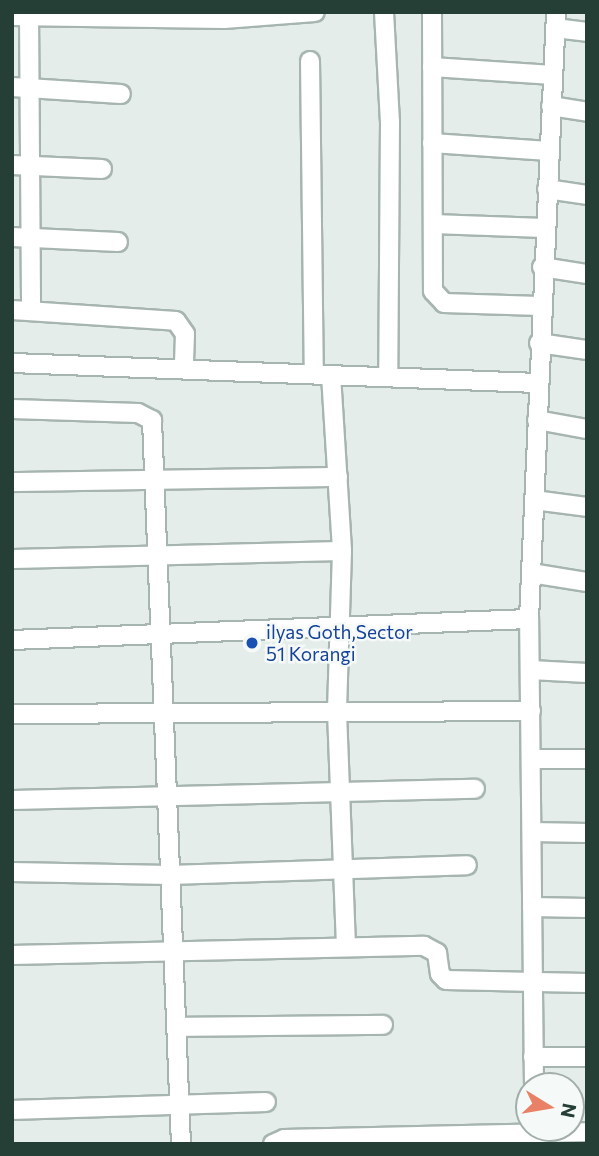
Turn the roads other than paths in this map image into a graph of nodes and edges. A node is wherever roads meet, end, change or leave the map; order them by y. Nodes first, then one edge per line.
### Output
1 (315, 12) edge
2 (384, 12) edge
3 (432, 12) edge
4 (24, 15) edge
5 (138, 16) edge
6 (556, 20) edge
7 (587, 32) edge
8 (310, 61) dead end
9 (432, 67) junction
10 (553, 75) junction
11 (21, 88) edge
12 (121, 94) dead end
13 (551, 106) junction
14 (587, 111) edge
15 (432, 143) junction
16 (549, 151) junction
17 (21, 166) edge
18 (102, 170) dead end
19 (547, 189) junction
20 (587, 195) edge
21 (433, 223) junction
22 (544, 228) junction
23 (21, 237) edge
24 (118, 242) dead end
25 (542, 267) junction
26 (587, 274) edge
27 (540, 306) junction
28 (12, 310) edge
29 (31, 311) junction
30 (539, 343) junction
31 (587, 350) edge
32 (12, 363) edge
33 (184, 369) junction
34 (323, 374) junction
35 (388, 377) junction
36 (538, 383) junction
37 (12, 409) edge
38 (537, 420) junction
39 (587, 429) edge
40 (338, 477) junction
41 (155, 480) junction
42 (12, 482) edge
43 (534, 500) junction
44 (587, 507) edge
45 (342, 551) junction
46 (12, 559) edge
47 (158, 559) junction
48 (531, 573) junction
49 (587, 582) edge
50 (529, 619) junction
51 (342, 629) junction
52 (161, 637) junction
53 (12, 640) edge
54 (531, 670) junction
55 (587, 673) edge
56 (531, 711) junction
57 (164, 712) junction
58 (337, 712) junction
59 (12, 714) edge
60 (531, 759) junction
61 (587, 759) edge
62 (475, 789) dead end
63 (342, 792) junction
64 (167, 798) junction
65 (12, 800) edge
66 (532, 832) junction
67 (587, 833) edge
68 (467, 865) dead end
69 (345, 869) junction
70 (12, 872) edge
71 (170, 875) junction
72 (532, 907) junction
73 (587, 908) edge
74 (346, 947) junction
75 (173, 951) junction
76 (12, 955) edge
77 (533, 982) junction
78 (587, 983) edge
79 (383, 1025) dead end
80 (176, 1027) junction
81 (533, 1057) junction
82 (587, 1057) edge
83 (534, 1072) edge
84 (265, 1102) dead end
85 (179, 1105) junction
86 (12, 1110) edge
87 (515, 1134) edge
88 (181, 1144) edge
89 (273, 1144) edge

1 - 5 street
2 - 35 street
3 - 9 street
4 - 5 street
4 - 11 street
6 - 7 street
6 - 10 street
8 - 34 street
9 - 10 street
9 - 15 street
10 - 13 street
11 - 12 street
11 - 17 street
13 - 14 street
13 - 16 street
15 - 16 street
15 - 21 street
16 - 19 street
17 - 18 street
17 - 23 street
19 - 20 street
19 - 22 street
21 - 22 street
21 - 27 street
22 - 25 street
23 - 24 street
23 - 29 street
25 - 26 street
25 - 27 street
27 - 30 street
28 - 29 street
29 - 33 street
30 - 31 street
30 - 36 street
32 - 33 street
33 - 34 street
34 - 35 street
34 - 40 street
35 - 36 street
36 - 38 street
37 - 41 street
38 - 39 street
38 - 43 street
40 - 41 street
40 - 45 street
41 - 42 street
41 - 47 street
43 - 44 street
43 - 48 street
45 - 47 street
45 - 51 street
46 - 47 street
47 - 52 street
48 - 49 street
48 - 50 street
50 - 51 street
50 - 54 street
51 - 52 street
51 - 58 street
52 - 53 street
52 - 57 street
54 - 55 street
54 - 56 street
56 - 58 street
56 - 60 street
57 - 58 street
57 - 59 street
57 - 64 street
58 - 63 street
60 - 61 street
60 - 66 street
62 - 63 street
63 - 64 street
63 - 69 street
64 - 65 street
64 - 71 street
66 - 67 street
66 - 72 street
68 - 69 street
69 - 71 street
69 - 74 street
70 - 71 street
71 - 75 street
72 - 73 street
72 - 77 street
74 - 75 street
74 - 77 street
75 - 76 street
75 - 80 street
77 - 78 street
77 - 81 street
79 - 80 street
80 - 85 street
81 - 82 street
81 - 83 street
84 - 85 street
85 - 86 street
85 - 88 street
87 - 89 street

